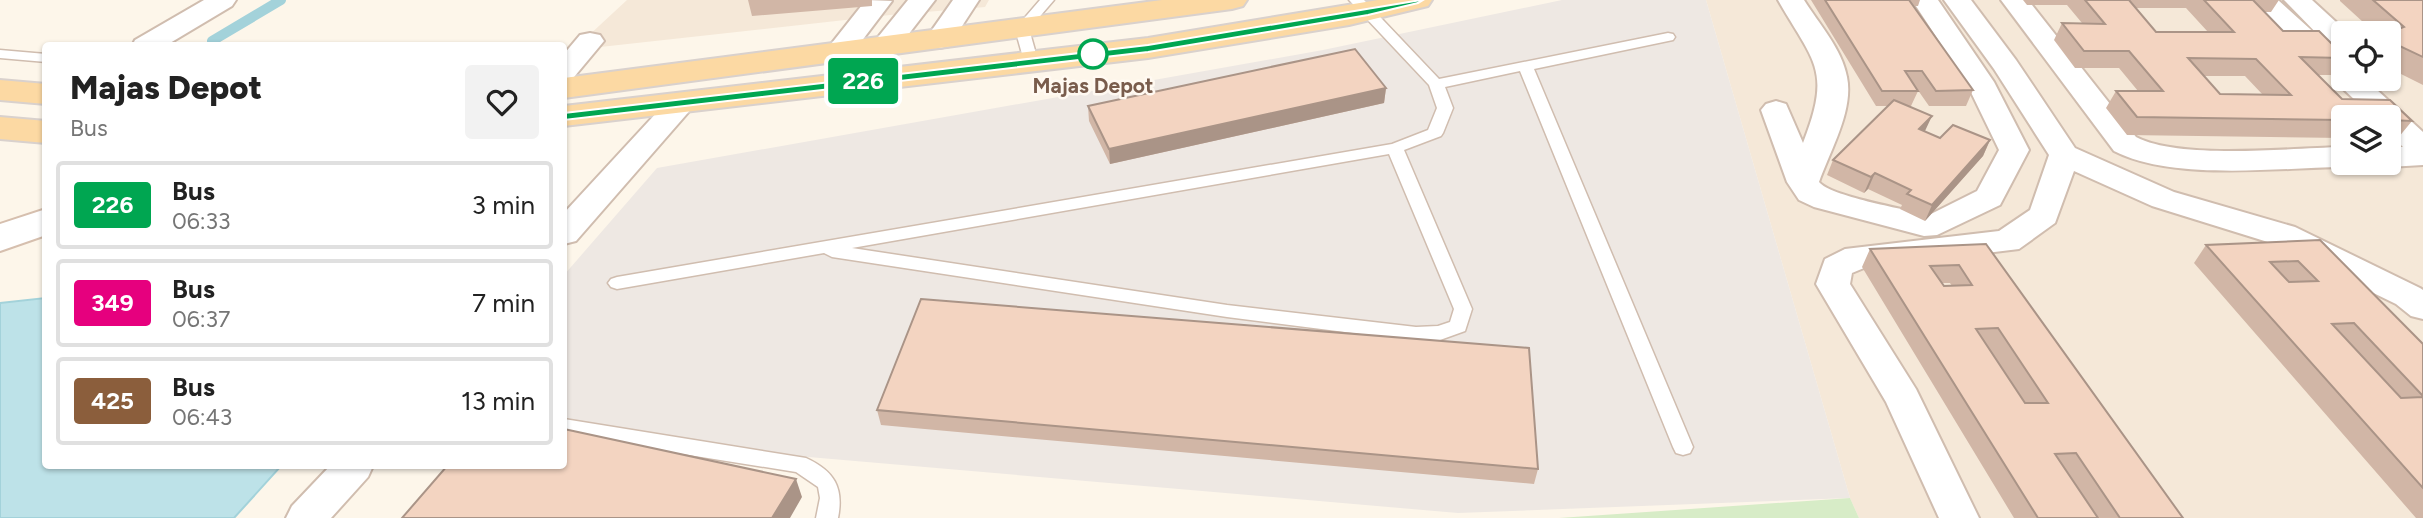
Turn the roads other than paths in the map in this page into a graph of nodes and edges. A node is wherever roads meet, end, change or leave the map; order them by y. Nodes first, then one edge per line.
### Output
1 (223, 0) edge
2 (922, 0) edge
3 (966, 0) edge
4 (1047, 0) edge
5 (1417, 0) edge
6 (1791, 0) edge
7 (1925, 0) edge
8 (1957, 0) edge
9 (2014, 0) edge
10 (2262, 0) edge
11 (2297, 0) edge
12 (879, 1) edge
13 (1213, 1) edge
14 (1362, 6) edge
15 (1022, 29) junction
16 (2331, 33) edge
17 (1668, 37) dead end
18 (939, 40) junction
19 (590, 41) dead end
20 (152, 42) edge
21 (884, 47) junction
22 (838, 53) junction
23 (0, 54) edge
24 (42, 58) edge
25 (1031, 61) junction
26 (2331, 63) edge
27 (1525, 66) junction
28 (567, 68) edge
29 (1436, 84) junction
30 (567, 88) edge
31 (0, 90) edge
32 (2362, 91) edge
33 (2393, 91) edge
34 (42, 94) edge
35 (682, 102) junction
36 (2377, 105) edge
37 (1776, 110) dead end
38 (2423, 115) edge
39 (567, 116) edge
40 (0, 128) edge
41 (2401, 128) edge
42 (42, 132) edge
43 (1395, 148) junction
44 (2064, 155) junction
45 (2331, 157) edge
46 (2401, 157) edge
47 (1803, 182) junction
48 (42, 222) edge
49 (567, 230) edge
50 (3, 237) edge
51 (42, 245) edge
52 (816, 248) junction
53 (617, 283) dead end
54 (2423, 307) edge
55 (567, 427) edge
56 (1684, 447) dead end
57 (351, 469) edge
58 (306, 518) edge
59 (827, 518) edge
60 (1959, 518) edge

1 - 20 street
2 - 21 street
3 - 18 street
4 - 15 lane
5 - 14 main road
6 - 47 street
7 - 47 street
8 - 44 street
9 - 45 street
10 - 26 street
11 - 16 street
12 - 22 street
13 - 15 main road
14 - 25 main road
14 - 29 lane
15 - 18 main road
15 - 25 lane
17 - 27 lane
18 - 21 main road
19 - 28 street
21 - 22 main road
22 - 30 main road
23 - 24 lane
25 - 35 main road
27 - 29 lane
27 - 56 lane
29 - 43 lane
31 - 34 main road
32 - 36 street
33 - 38 street
35 - 39 main road
35 - 49 street
37 - 47 street
40 - 42 main road
41 - 46 street
43 - 52 lane
43 - 52 lane
44 - 54 street
44 - 60 street
48 - 50 main road
50 - 51 main road
52 - 53 lane
55 - 59 lane
57 - 58 street

